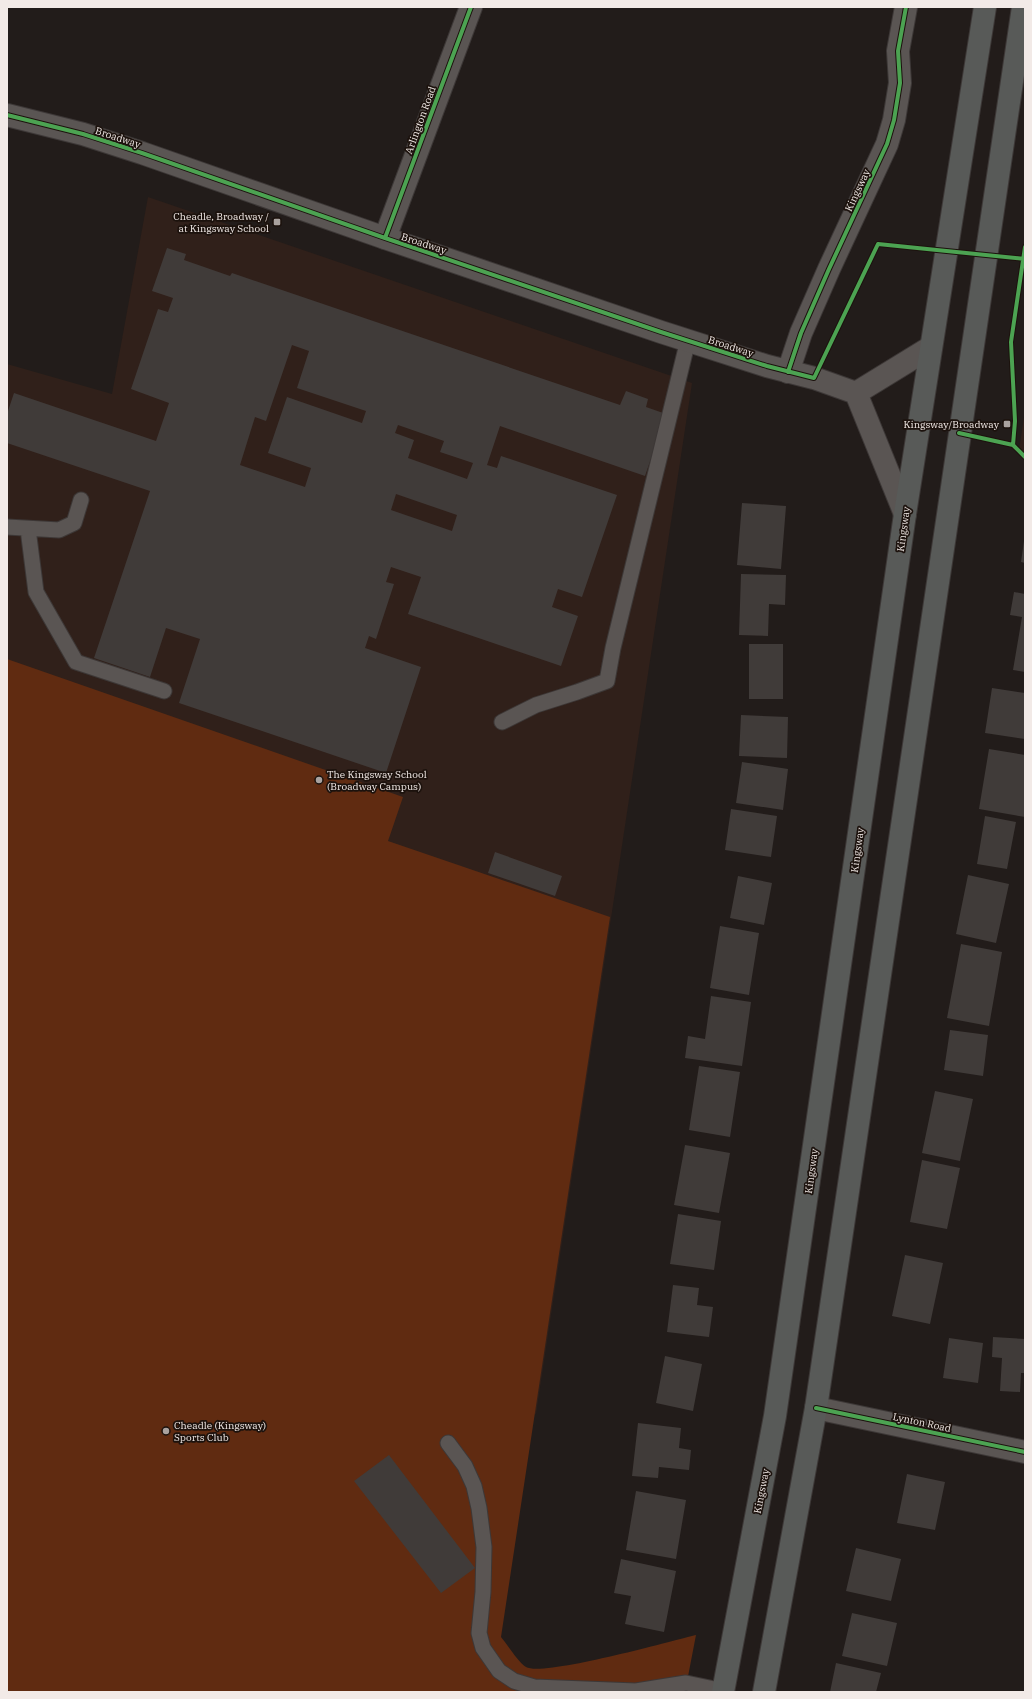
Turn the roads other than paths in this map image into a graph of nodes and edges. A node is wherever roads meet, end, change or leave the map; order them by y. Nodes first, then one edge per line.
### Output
1 (471, 7) edge
2 (906, 7) edge
3 (985, 7) edge
4 (1023, 7) edge
5 (7, 116) edge
6 (385, 238) junction
7 (688, 340) junction
8 (931, 347) junction
9 (788, 372) junction
10 (856, 392) junction
11 (82, 500) dead end
12 (905, 514) junction
13 (7, 527) edge
14 (28, 530) junction
15 (164, 691) dead end
16 (502, 722) dead end
17 (816, 1408) junction
18 (448, 1443) dead end
19 (1025, 1452) edge
20 (724, 1692) edge
21 (764, 1692) edge

1 - 6 street, Arlington Road
2 - 9 street, Kingsway
3 - 8 highway, Kingsway
4 - 17 highway
5 - 6 street, Broadway
6 - 7 street, Broadway
7 - 9 street, Broadway
7 - 16 lane
8 - 10 street
8 - 12 highway, Kingsway
9 - 10 street, Broadway
10 - 12 street
11 - 14 lane
12 - 20 highway, Kingsway
13 - 14 lane
14 - 15 lane
17 - 19 street, Lynton Road
17 - 21 highway
18 - 20 lane

